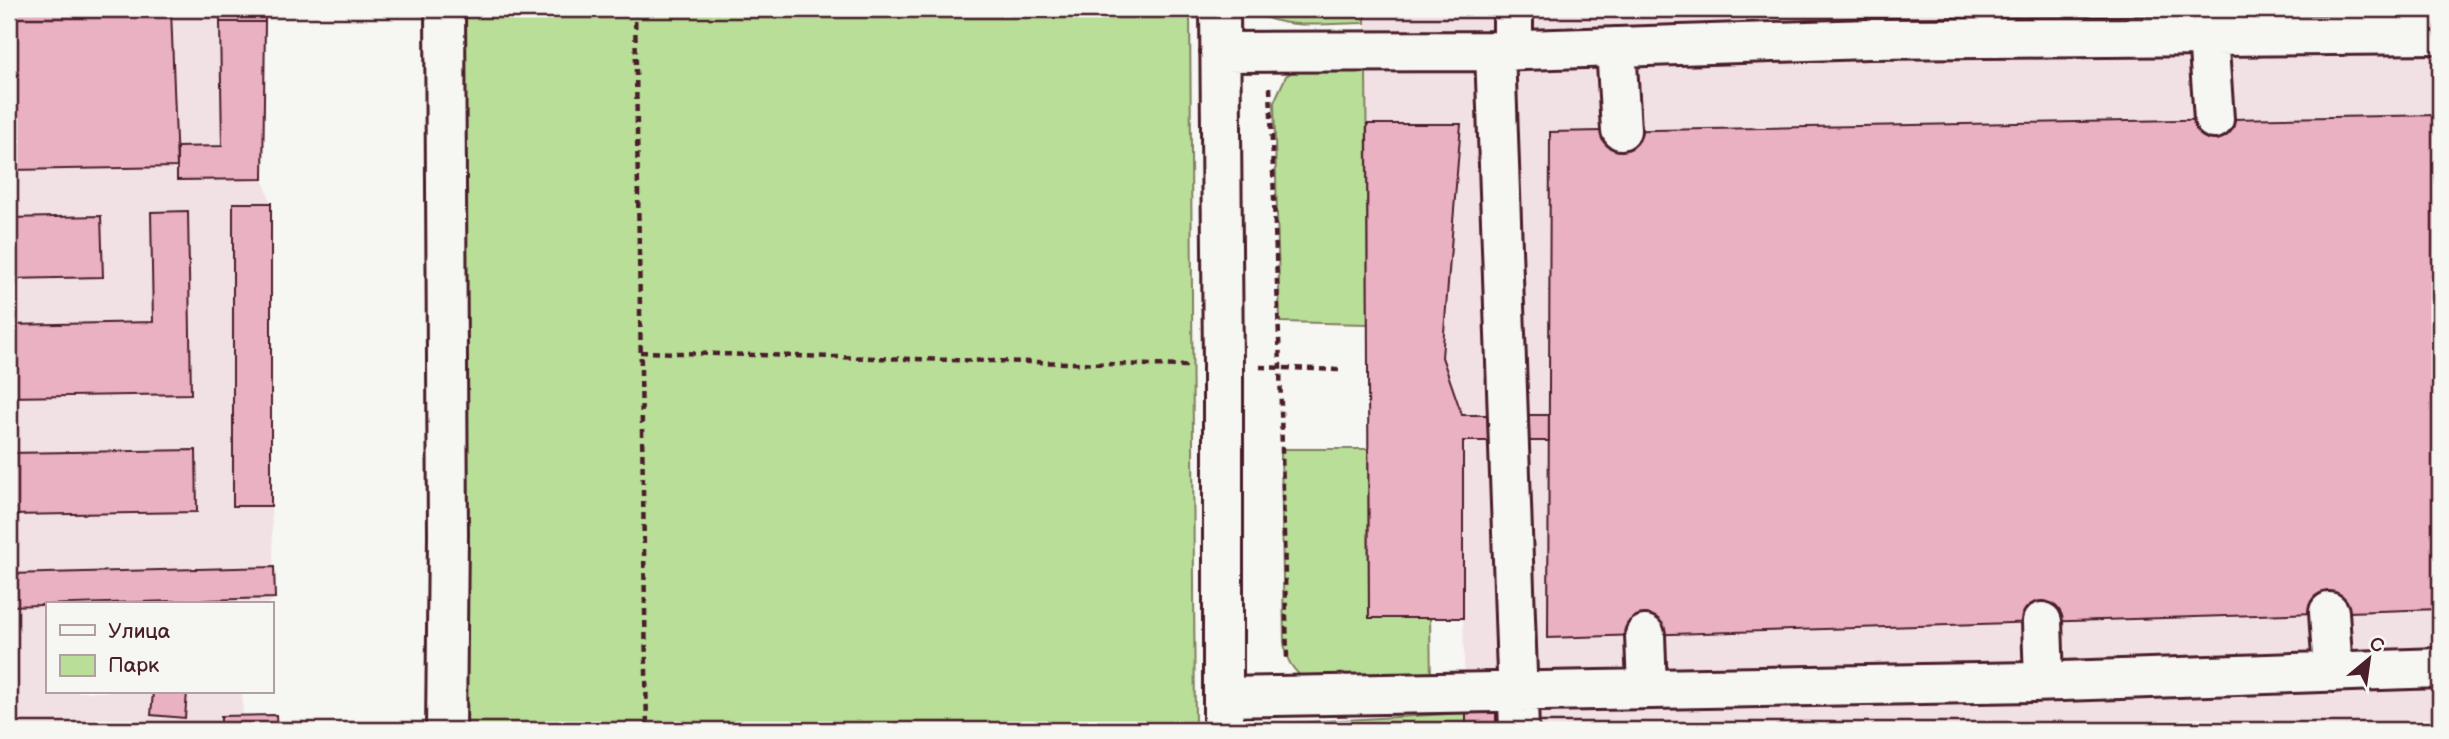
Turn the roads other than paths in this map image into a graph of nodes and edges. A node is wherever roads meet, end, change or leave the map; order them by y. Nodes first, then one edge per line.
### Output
1 (445, 9) edge
2 (1220, 9) edge
3 (1513, 9) edge
4 (1867, 24) edge
5 (2440, 34) edge
6 (2208, 36) junction
7 (1616, 47) junction
8 (1504, 51) junction
9 (1220, 52) junction
10 (2214, 119) dead end
11 (1621, 130) dead end
12 (2329, 612) dead end
13 (2042, 622) dead end
14 (1645, 635) dead end
15 (2440, 668) edge
16 (2333, 672) junction
17 (2045, 681) junction
18 (1647, 689) junction
19 (1518, 691) junction
20 (1223, 714) edge
21 (446, 730) edge
22 (1519, 730) edge

1 - 21 street
2 - 9 street
3 - 8 street
4 - 6 street
4 - 7 street
5 - 6 street
6 - 10 street
7 - 8 street
7 - 11 street
8 - 9 street
8 - 19 street
9 - 20 street
12 - 16 street
13 - 17 street
14 - 18 street
15 - 16 street
16 - 17 street
17 - 18 street
18 - 19 street
19 - 20 street
19 - 22 street

